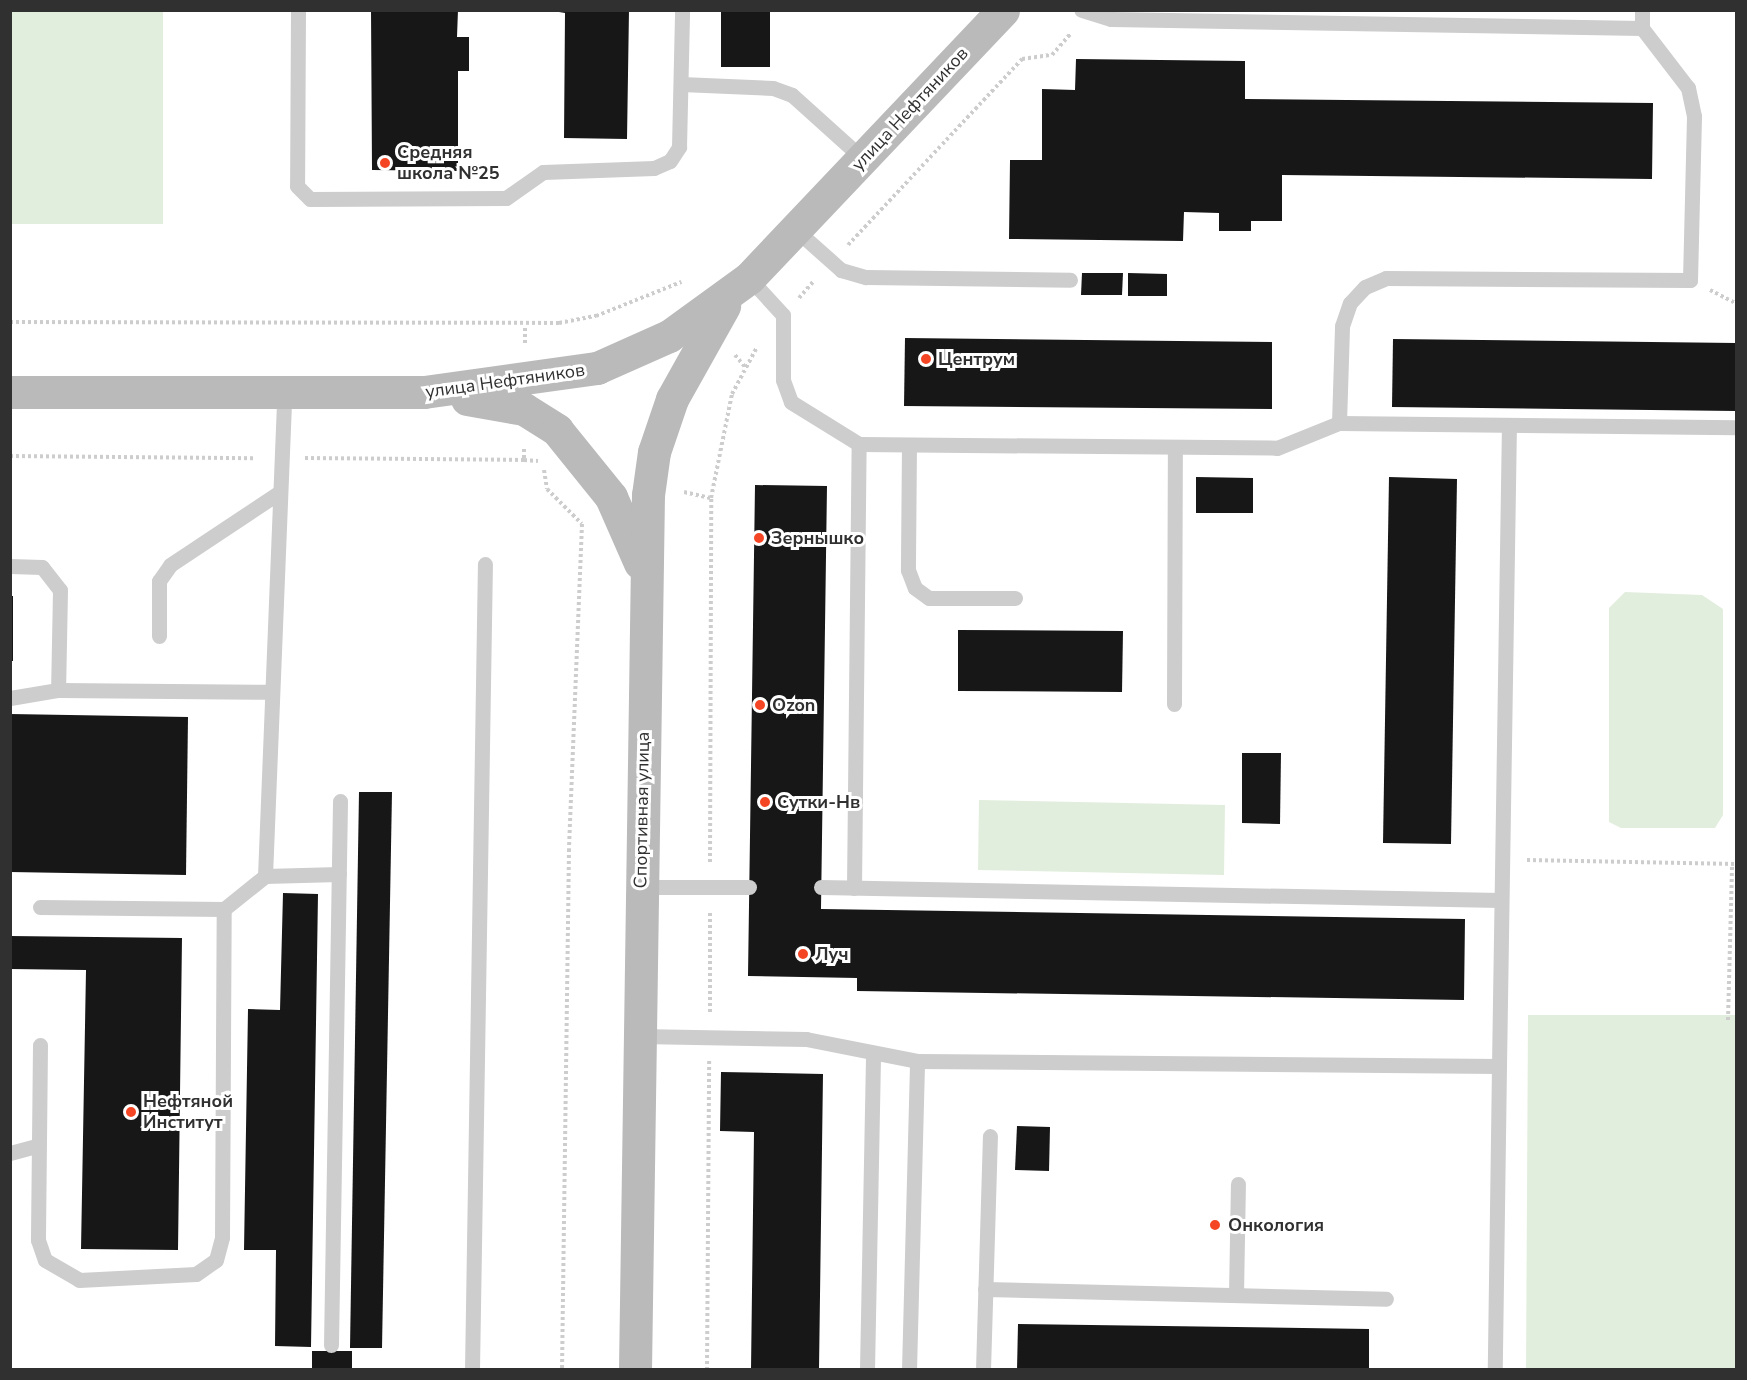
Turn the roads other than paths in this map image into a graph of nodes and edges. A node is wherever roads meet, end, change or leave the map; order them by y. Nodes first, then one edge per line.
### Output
1 (298, 10) edge
2 (682, 10) edge
3 (1003, 10) edge
4 (1642, 10) edge
5 (1084, 12) edge
6 (1642, 28) junction
7 (681, 84) junction
8 (863, 159) junction
9 (795, 230) junction
10 (749, 278) junction
11 (1070, 280) dead end
12 (10, 392) edge
13 (284, 393) junction
14 (524, 395) junction
15 (1339, 423) junction
16 (1509, 424) junction
17 (1737, 427) edge
18 (859, 444) junction
19 (909, 445) junction
20 (1175, 447) junction
21 (280, 492) junction
22 (485, 564) dead end
23 (10, 566) edge
24 (644, 575) junction
25 (1015, 598) dead end
26 (159, 636) dead end
27 (58, 690) junction
28 (272, 692) junction
29 (10, 698) edge
30 (1174, 704) dead end
31 (340, 801) dead end
32 (339, 874) junction
33 (265, 876) junction
34 (641, 887) junction
35 (749, 887) dead end
36 (821, 887) dead end
37 (854, 888) junction
38 (1500, 900) junction
39 (40, 907) dead end
40 (224, 909) junction
41 (639, 1036) junction
42 (40, 1045) dead end
43 (873, 1053) junction
44 (917, 1061) junction
45 (1499, 1066) junction
46 (990, 1136) dead end
47 (37, 1146) junction
48 (10, 1153) edge
49 (1238, 1184) dead end
50 (985, 1289) junction
51 (1236, 1295) junction
52 (1386, 1299) dead end
53 (331, 1345) dead end
54 (472, 1370) edge
55 (635, 1370) edge
56 (867, 1370) edge
57 (909, 1370) edge
58 (982, 1370) edge
59 (1495, 1370) edge

1 - 7 lane
2 - 7 lane
3 - 8 street, улица Нефтяников
4 - 6 lane
5 - 6 lane
6 - 15 lane
7 - 8 lane
8 - 9 street, улица Нефтяников
9 - 10 street, улица Нефтяников
9 - 11 lane
10 - 14 street, улица Нефтяников
10 - 18 lane
10 - 24 street, Спортивная улица
12 - 13 street, улица Нефтяников
13 - 14 street, улица Нефтяников
13 - 21 lane
14 - 24 street
15 - 16 lane
15 - 20 lane
16 - 17 lane
16 - 38 lane
18 - 19 lane
18 - 37 lane
19 - 20 lane
19 - 25 lane
20 - 30 lane
21 - 26 lane
21 - 28 lane
22 - 54 lane
23 - 27 lane
24 - 34 street, Спортивная улица
27 - 28 lane
27 - 29 lane
28 - 33 lane
31 - 32 lane
32 - 33 lane
32 - 53 lane
33 - 40 lane
34 - 35 lane
34 - 41 street, Спортивная улица
36 - 37 lane
37 - 38 lane
38 - 45 lane
39 - 40 lane
40 - 47 lane
41 - 43 lane
41 - 55 street, Спортивная улица
42 - 47 lane
43 - 44 lane
43 - 56 lane
44 - 45 lane
44 - 57 lane
45 - 59 lane
46 - 50 lane
47 - 48 lane
49 - 51 lane
50 - 51 lane
50 - 58 lane
51 - 52 lane

